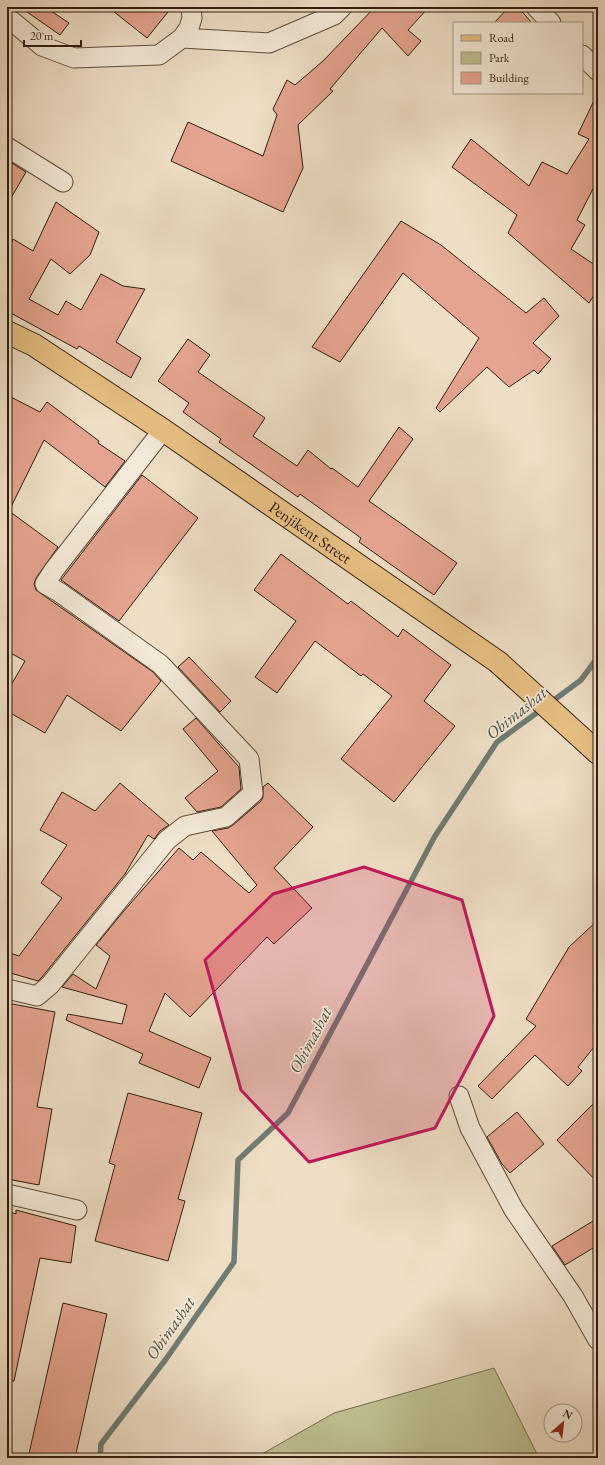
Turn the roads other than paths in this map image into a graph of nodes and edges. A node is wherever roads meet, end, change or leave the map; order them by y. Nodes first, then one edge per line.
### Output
1 (192, 7) edge
2 (342, 7) edge
3 (536, 7) edge
4 (7, 17) edge
5 (551, 22) edge
6 (182, 38) junction
7 (583, 56) edge
8 (598, 71) edge
9 (7, 147) edge
10 (63, 182) dead end
11 (7, 332) edge
12 (163, 430) junction
13 (598, 753) edge
14 (7, 989) edge
15 (459, 1096) dead end
16 (7, 1194) edge
17 (77, 1210) dead end
18 (598, 1340) edge

1 - 6 street
2 - 6 street
3 - 5 street
4 - 6 street
7 - 8 street
9 - 10 street
11 - 12 main road, Penjikent Street
12 - 13 main road, Penjikent Street
12 - 14 street
15 - 18 street
16 - 17 street

